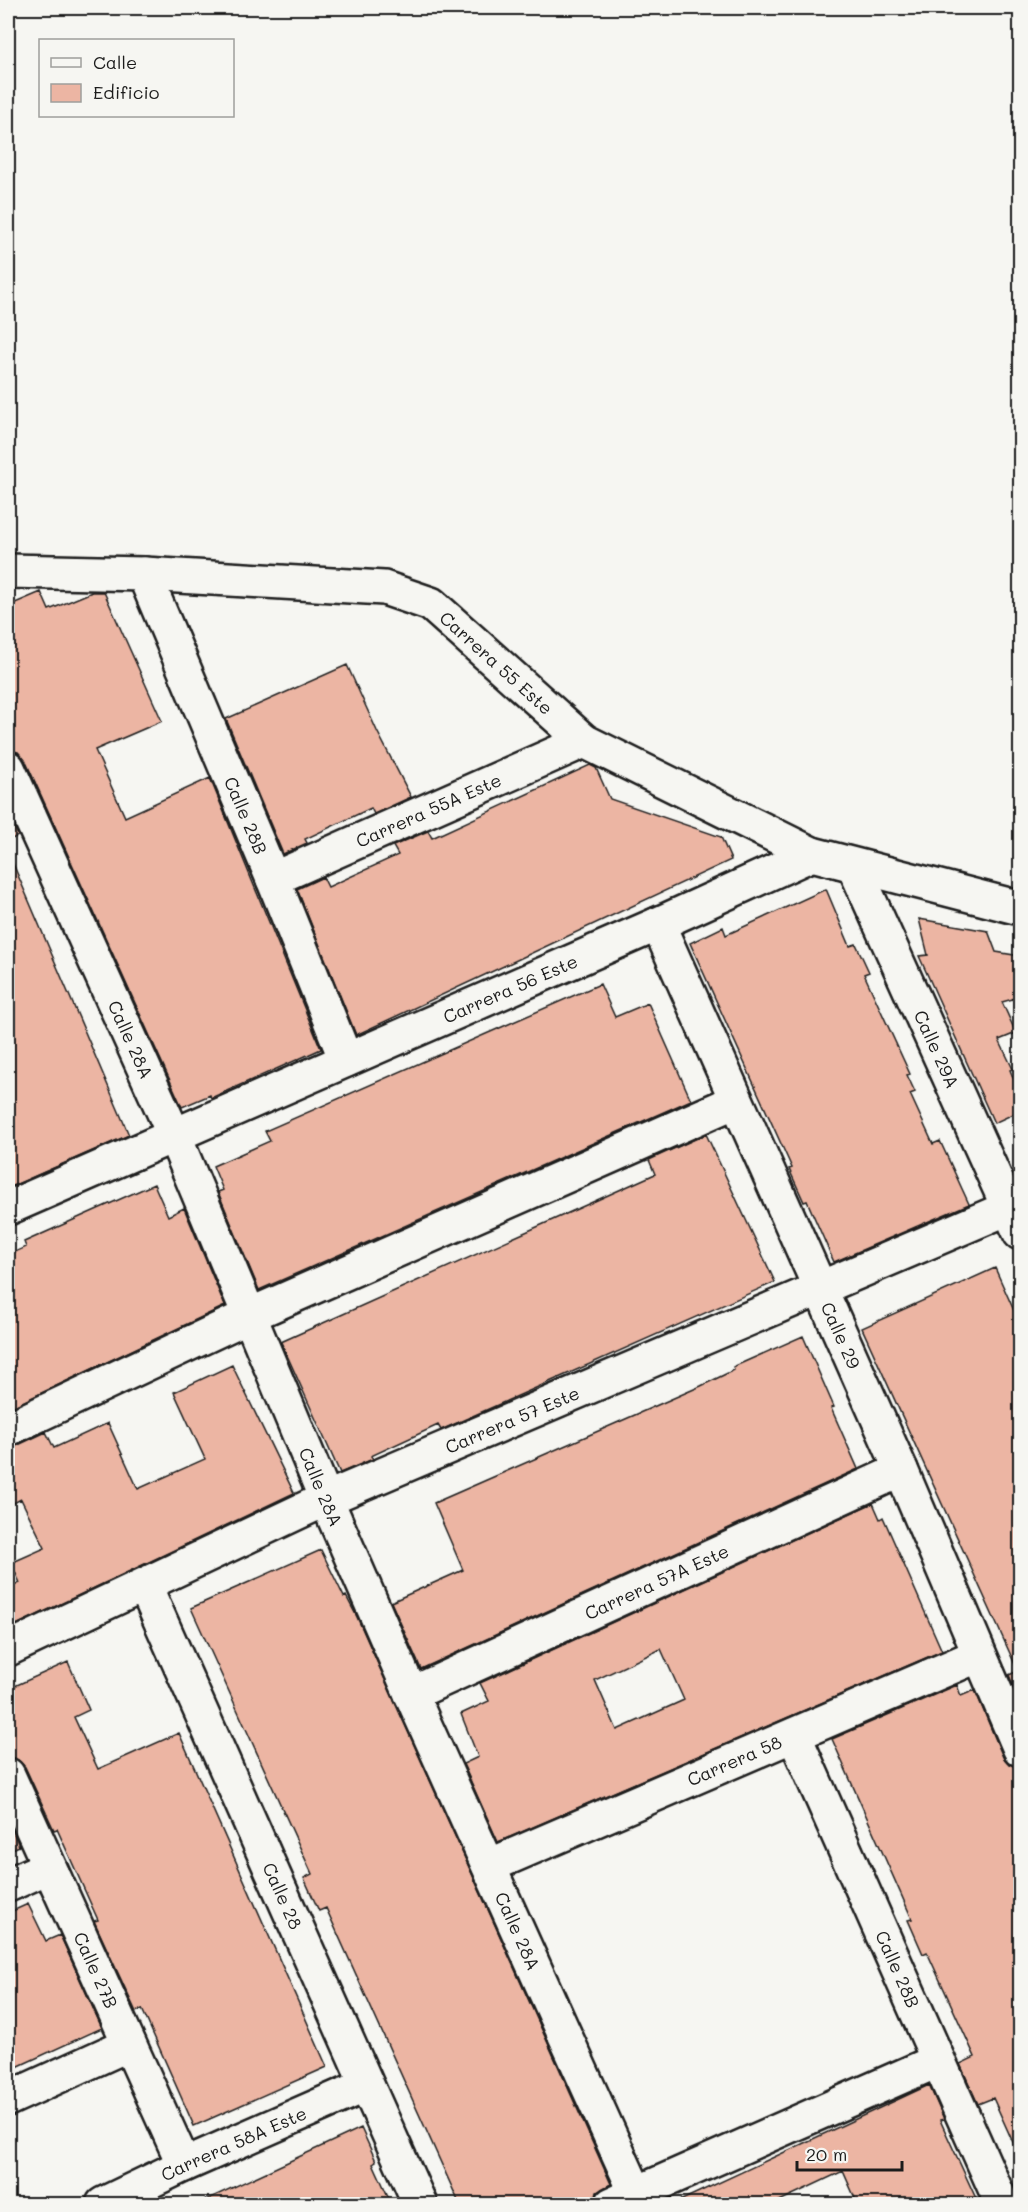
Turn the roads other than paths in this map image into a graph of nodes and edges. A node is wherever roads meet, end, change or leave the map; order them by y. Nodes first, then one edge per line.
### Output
1 (8, 571) edge
2 (144, 574) junction
3 (584, 741) junction
4 (8, 768) edge
5 (812, 854) junction
6 (854, 866) junction
7 (273, 879) junction
8 (1020, 908) edge
9 (657, 924) junction
10 (346, 1060) junction
11 (736, 1101) junction
12 (174, 1135) junction
13 (8, 1208) edge
14 (1017, 1215) edge
15 (819, 1288) junction
16 (250, 1315) junction
17 (8, 1429) edge
18 (901, 1470) junction
19 (326, 1499) junction
20 (145, 1586) junction
21 (8, 1649) edge
22 (979, 1655) junction
23 (411, 1694) junction
24 (795, 1735) junction
25 (1020, 1749) edge
26 (8, 1775) edge
27 (489, 1866) junction
28 (48, 1867) junction
29 (8, 1885) edge
30 (129, 2043) junction
31 (937, 2061) junction
32 (366, 2085) junction
33 (8, 2099) edge
34 (184, 2165) junction
35 (629, 2201) edge
36 (103, 2205) edge
37 (420, 2205) edge
38 (1002, 2205) edge

1 - 2 street, Carrera 55 Este
2 - 3 street, Carrera 55 Este
2 - 7 street, Calle 28B
3 - 5 street, Carrera 55 Este
3 - 7 street, Carrera 55A Este
4 - 12 street, Calle 28A
5 - 6 street
5 - 9 street, Carrera 56 Este
6 - 8 street
6 - 14 street, Calle 29A
7 - 10 street, Calle 28B
9 - 10 street, Carrera 56 Este
9 - 11 street, Calle 29
10 - 12 street, Carrera 56 Este
11 - 15 street, Calle 29
11 - 16 street
12 - 13 street, Carrera 56 Este
12 - 16 street, Calle 28A
14 - 15 street, Carrera 57 Este
15 - 18 street, Calle 29
15 - 19 street, Carrera 57 Este
16 - 17 street
16 - 19 street, Calle 28A
18 - 22 street, Calle 29
18 - 23 street, Carrera 57A Este
19 - 20 street, Carrera 57 Este
19 - 23 street, Calle 28A
20 - 21 street, Carrera 57 Este
20 - 32 street, Calle 28
22 - 24 street, Carrera 58
22 - 25 street, Calle 29
23 - 27 street, Calle 28A
24 - 27 street, Carrera 58
24 - 31 street, Calle 28B
26 - 28 street, Calle 27B
27 - 35 street, Calle 28A
28 - 29 street
28 - 30 street, Calle 27B
30 - 33 street
30 - 34 street, Calle 27B
31 - 35 street
31 - 38 street, Calle 28B
32 - 34 street, Carrera 58A Este
32 - 37 street, Calle 28
34 - 36 street, Carrera 58A Este

